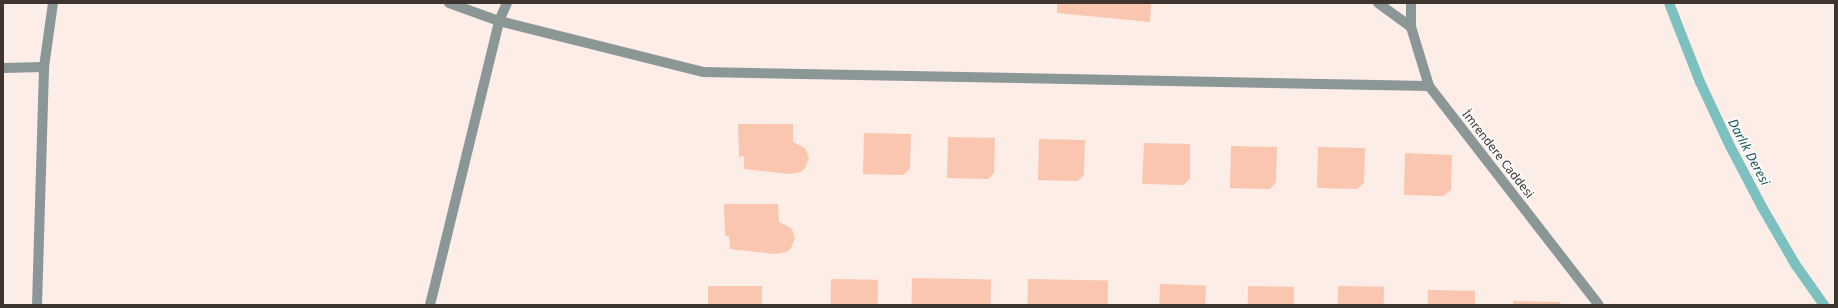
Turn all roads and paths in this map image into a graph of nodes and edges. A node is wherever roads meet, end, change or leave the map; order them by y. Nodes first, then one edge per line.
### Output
1 (53, 3) edge
2 (449, 3) edge
3 (507, 3) edge
4 (1378, 3) edge
5 (1411, 3) edge
6 (499, 21) junction
7 (1411, 27) junction
8 (44, 67) junction
9 (3, 68) edge
10 (1429, 86) junction
11 (37, 305) edge
12 (430, 305) edge
13 (1599, 305) edge

1 - 8 street
2 - 6 street
3 - 6 street
4 - 7 street
5 - 7 street, İmrendere Caddesi
6 - 10 street
6 - 12 street
7 - 10 street, İmrendere Caddesi
8 - 9 street
8 - 11 street
10 - 13 street, İmrendere Caddesi

